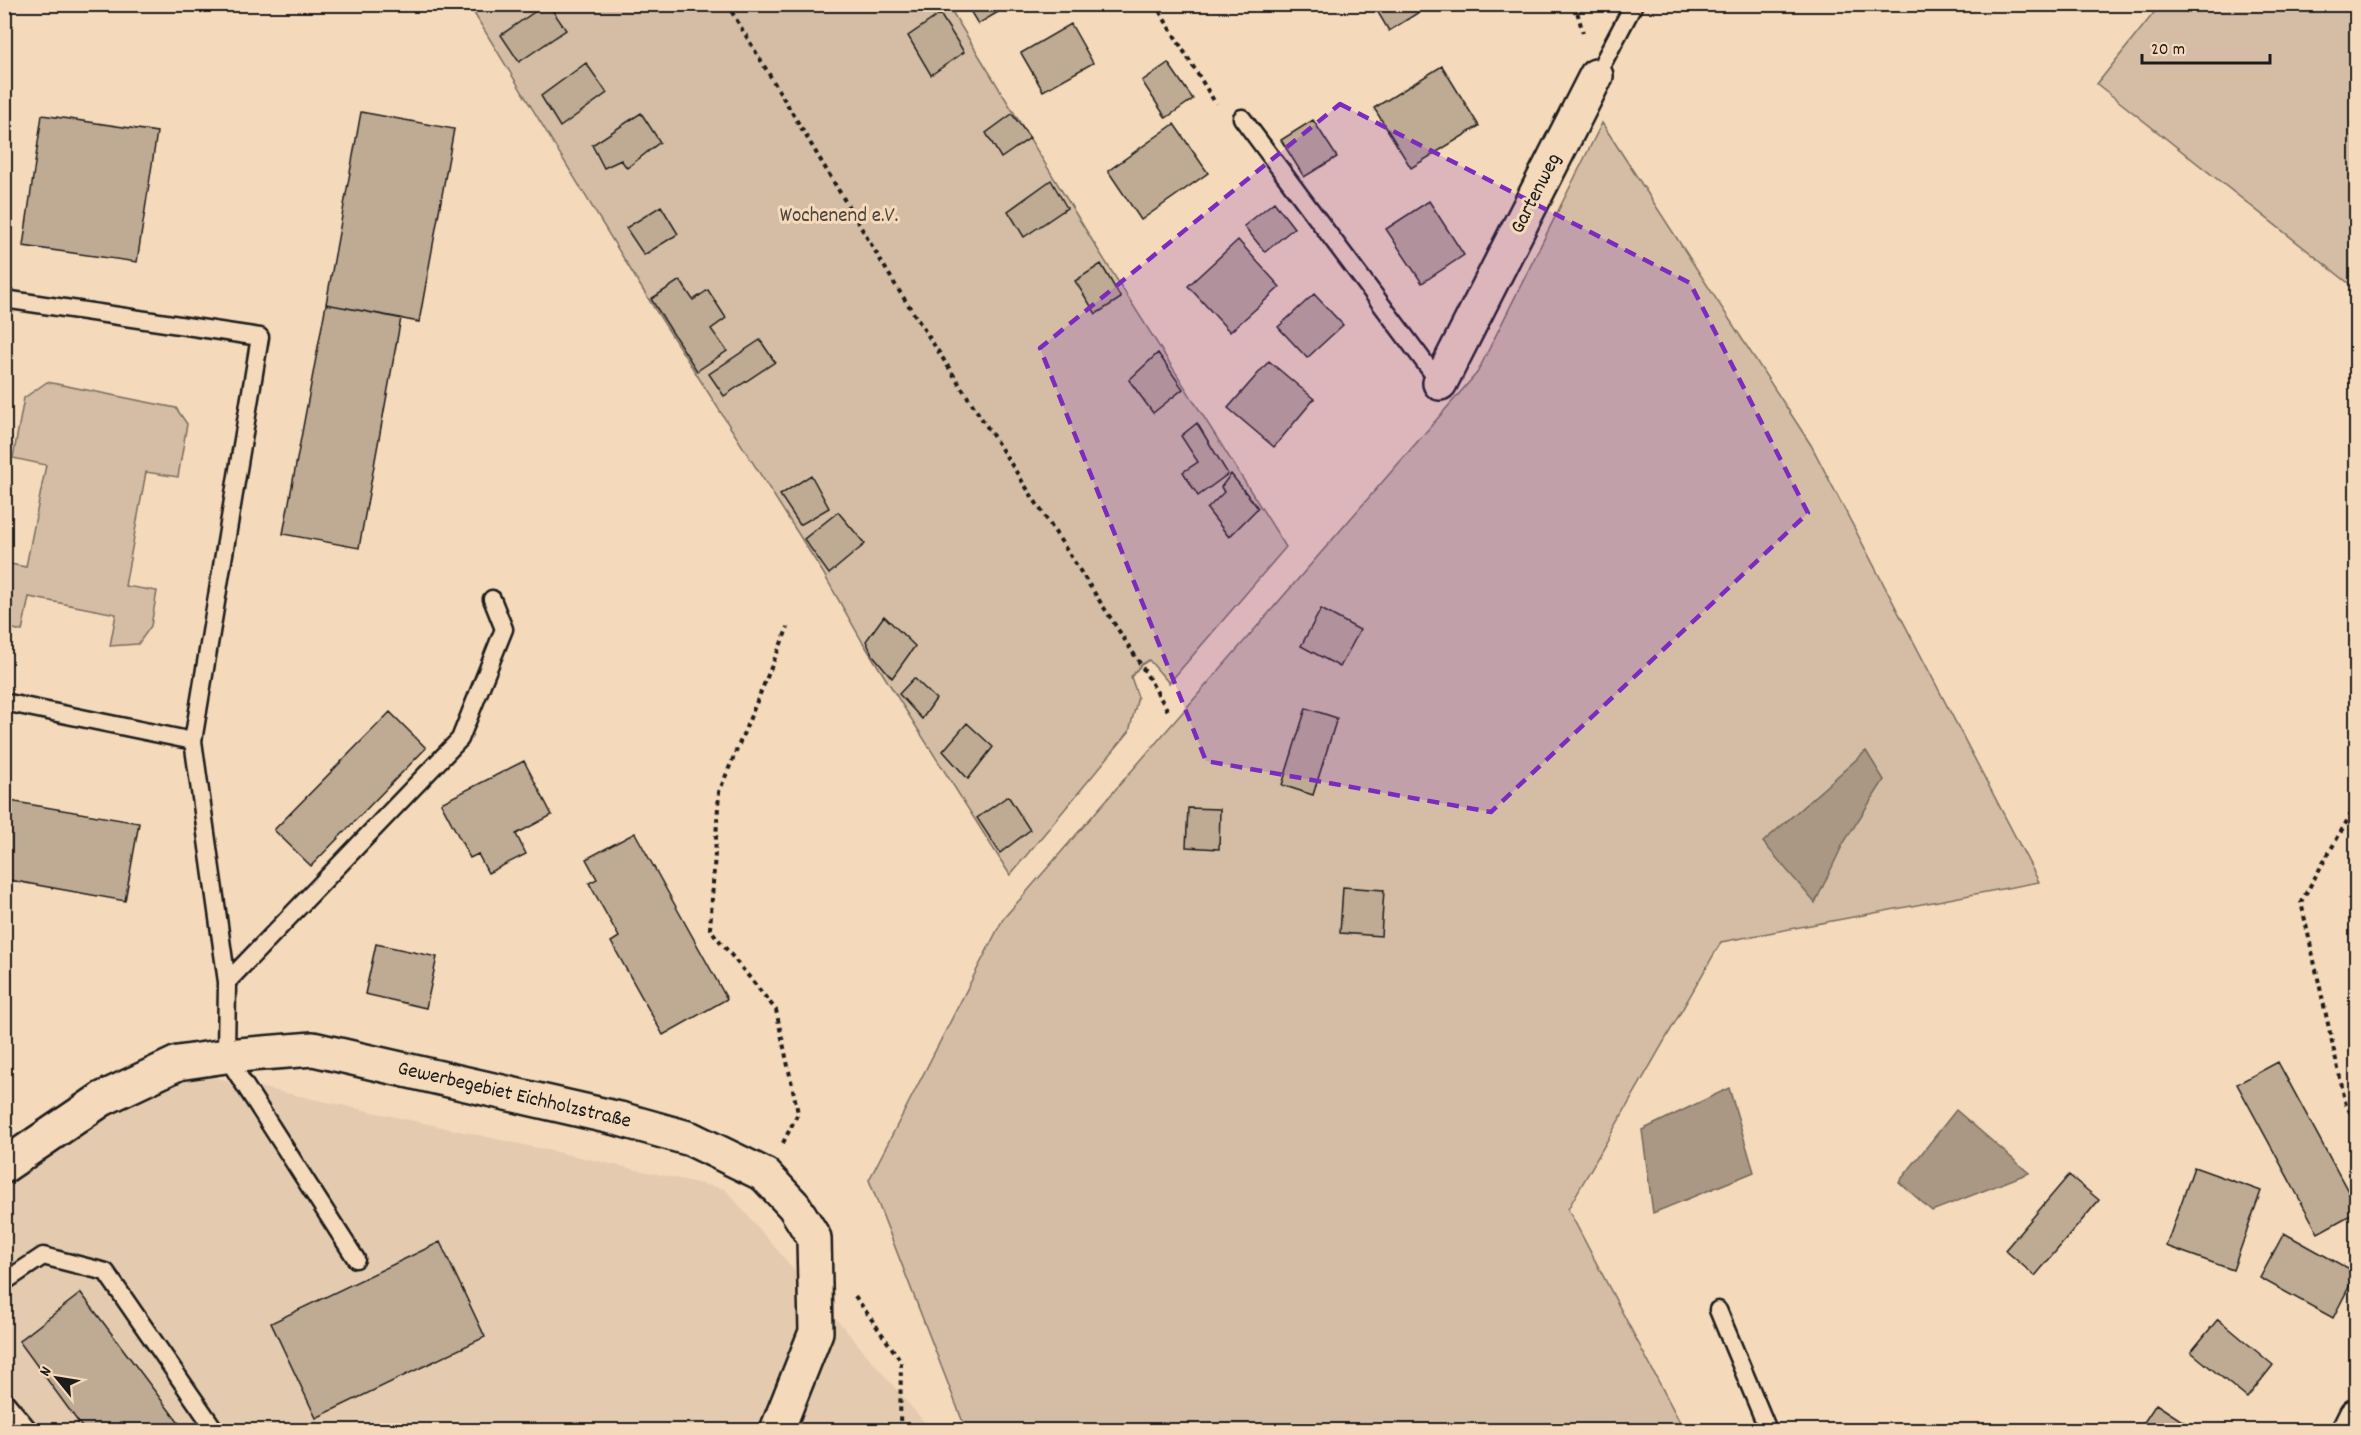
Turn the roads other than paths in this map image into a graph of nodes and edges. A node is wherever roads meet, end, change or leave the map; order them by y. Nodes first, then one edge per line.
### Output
1 (1634, 4) edge
2 (1596, 76) joint
3 (1242, 118) road end
4 (4, 299) edge
5 (1440, 383) joint
6 (492, 599) dead end
7 (4, 702) edge
8 (193, 741) junction
9 (227, 982) junction
10 (226, 1056) junction
11 (4, 1166) edge
12 (356, 1259) dead end
13 (4, 1282) edge
14 (1718, 1310) dead end
15 (4, 1400) edge
16 (2356, 1416) edge
17 (29, 1431) edge
18 (215, 1431) edge
19 (777, 1431) edge
20 (1768, 1431) edge
21 (2349, 1431) edge

1 - 2 lane, Gartenweg
2 - 5 street, Gartenweg
3 - 5 lane
4 - 8 lane
6 - 9 lane
7 - 8 lane
8 - 9 lane
9 - 10 lane
10 - 11 street, Gewerbegebiet Eichholzstraße
10 - 12 lane
10 - 19 street, Gewerbegebiet Eichholzstraße
13 - 18 lane
14 - 20 lane
15 - 17 lane
16 - 21 street

